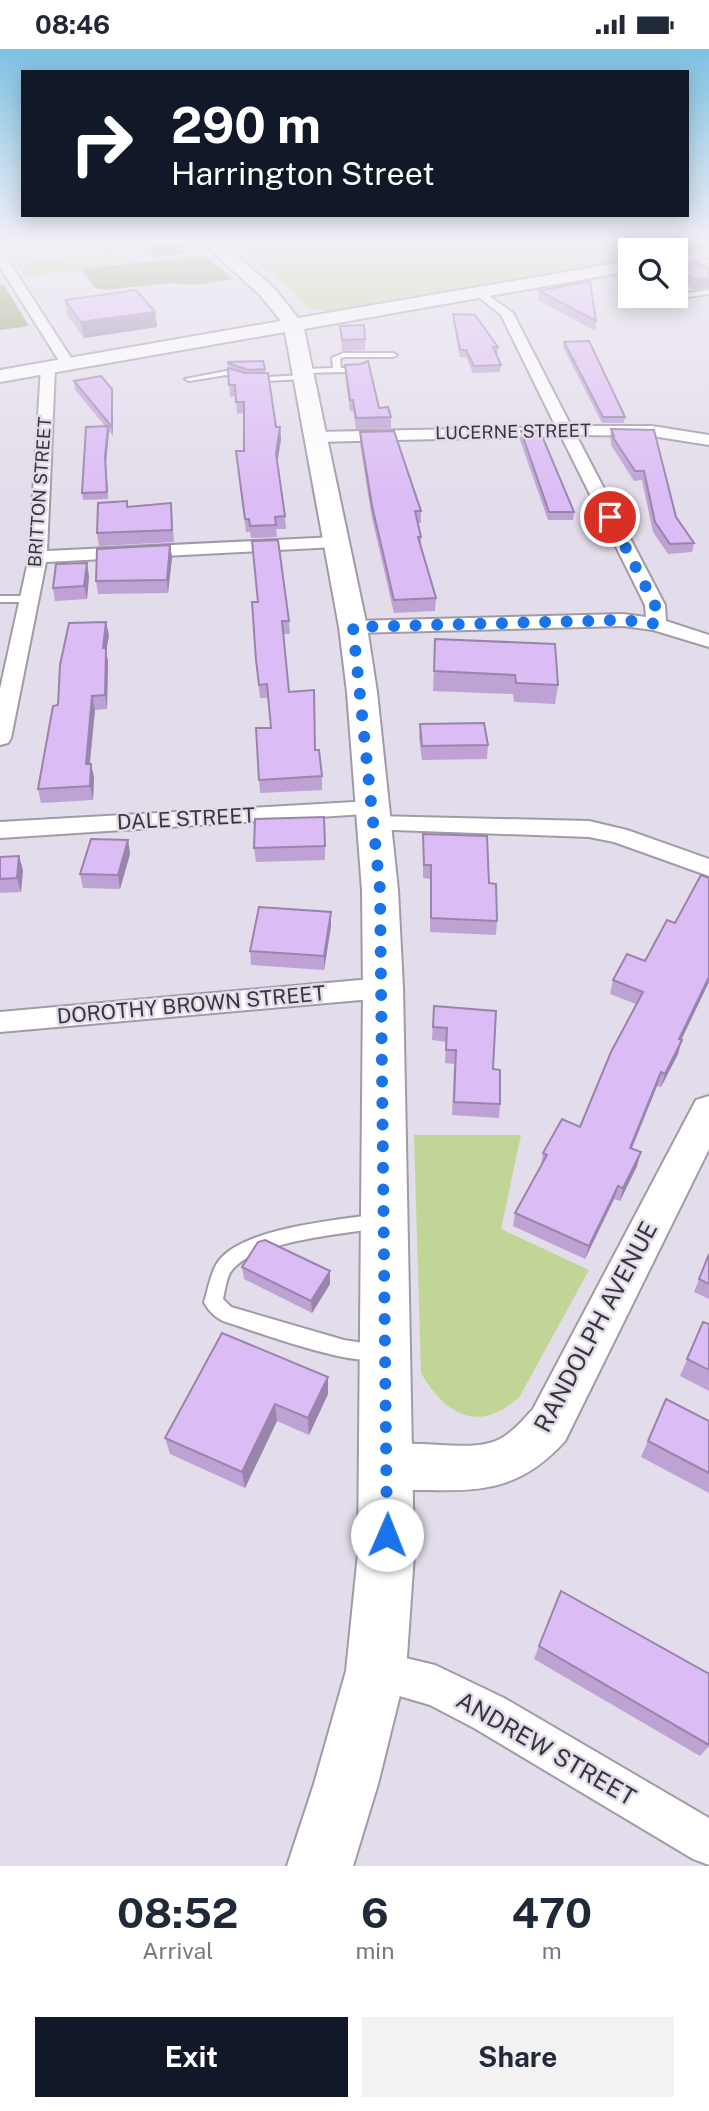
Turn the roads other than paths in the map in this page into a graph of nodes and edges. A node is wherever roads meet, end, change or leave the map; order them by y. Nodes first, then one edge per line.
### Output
1 (294, 326) edge
2 (37, 327) edge
3 (289, 327) edge
4 (513, 327) edge
5 (393, 355) dead end
6 (58, 366) junction
7 (361, 370) edge
8 (314, 373) junction
9 (0, 376) edge
10 (189, 379) dead end
11 (565, 430) junction
12 (316, 437) junction
13 (709, 440) edge
14 (336, 542) junction
15 (38, 557) junction
16 (0, 599) edge
17 (30, 599) junction
18 (656, 624) junction
19 (353, 627) junction
20 (709, 642) edge
21 (0, 738) edge
22 (373, 816) junction
23 (0, 830) edge
24 (709, 868) edge
25 (383, 988) junction
26 (0, 1022) edge
27 (709, 1111) edge
28 (384, 1221) junction
29 (384, 1352) junction
30 (387, 1466) junction
31 (376, 1671) junction
32 (709, 1843) edge
33 (320, 1866) edge

1 - 8 main road
2 - 6 street
3 - 6 main road
4 - 11 street
5 - 8 lane
6 - 9 main road
6 - 15 street, BRITTON STREET
7 - 8 lane
8 - 10 lane
8 - 12 main road
11 - 12 street, LUCERNE STREET
11 - 13 street, LUCERNE STREET
11 - 18 street
12 - 14 main road
14 - 15 street
14 - 19 main road
15 - 17 street, BRITTON STREET
16 - 17 lane
17 - 21 street, BRITTON STREET
18 - 19 street
18 - 20 street
19 - 22 main road
22 - 23 street, DALE STREET
22 - 24 street, DALE STREET
22 - 25 main road
25 - 26 street, DOROTHY BROWN STREET
25 - 28 main road
27 - 30 street, RANDOLPH AVENUE
28 - 29 main road
28 - 29 lane
29 - 30 main road
30 - 31 main road
31 - 32 street, ANDREW STREET
31 - 33 main road

